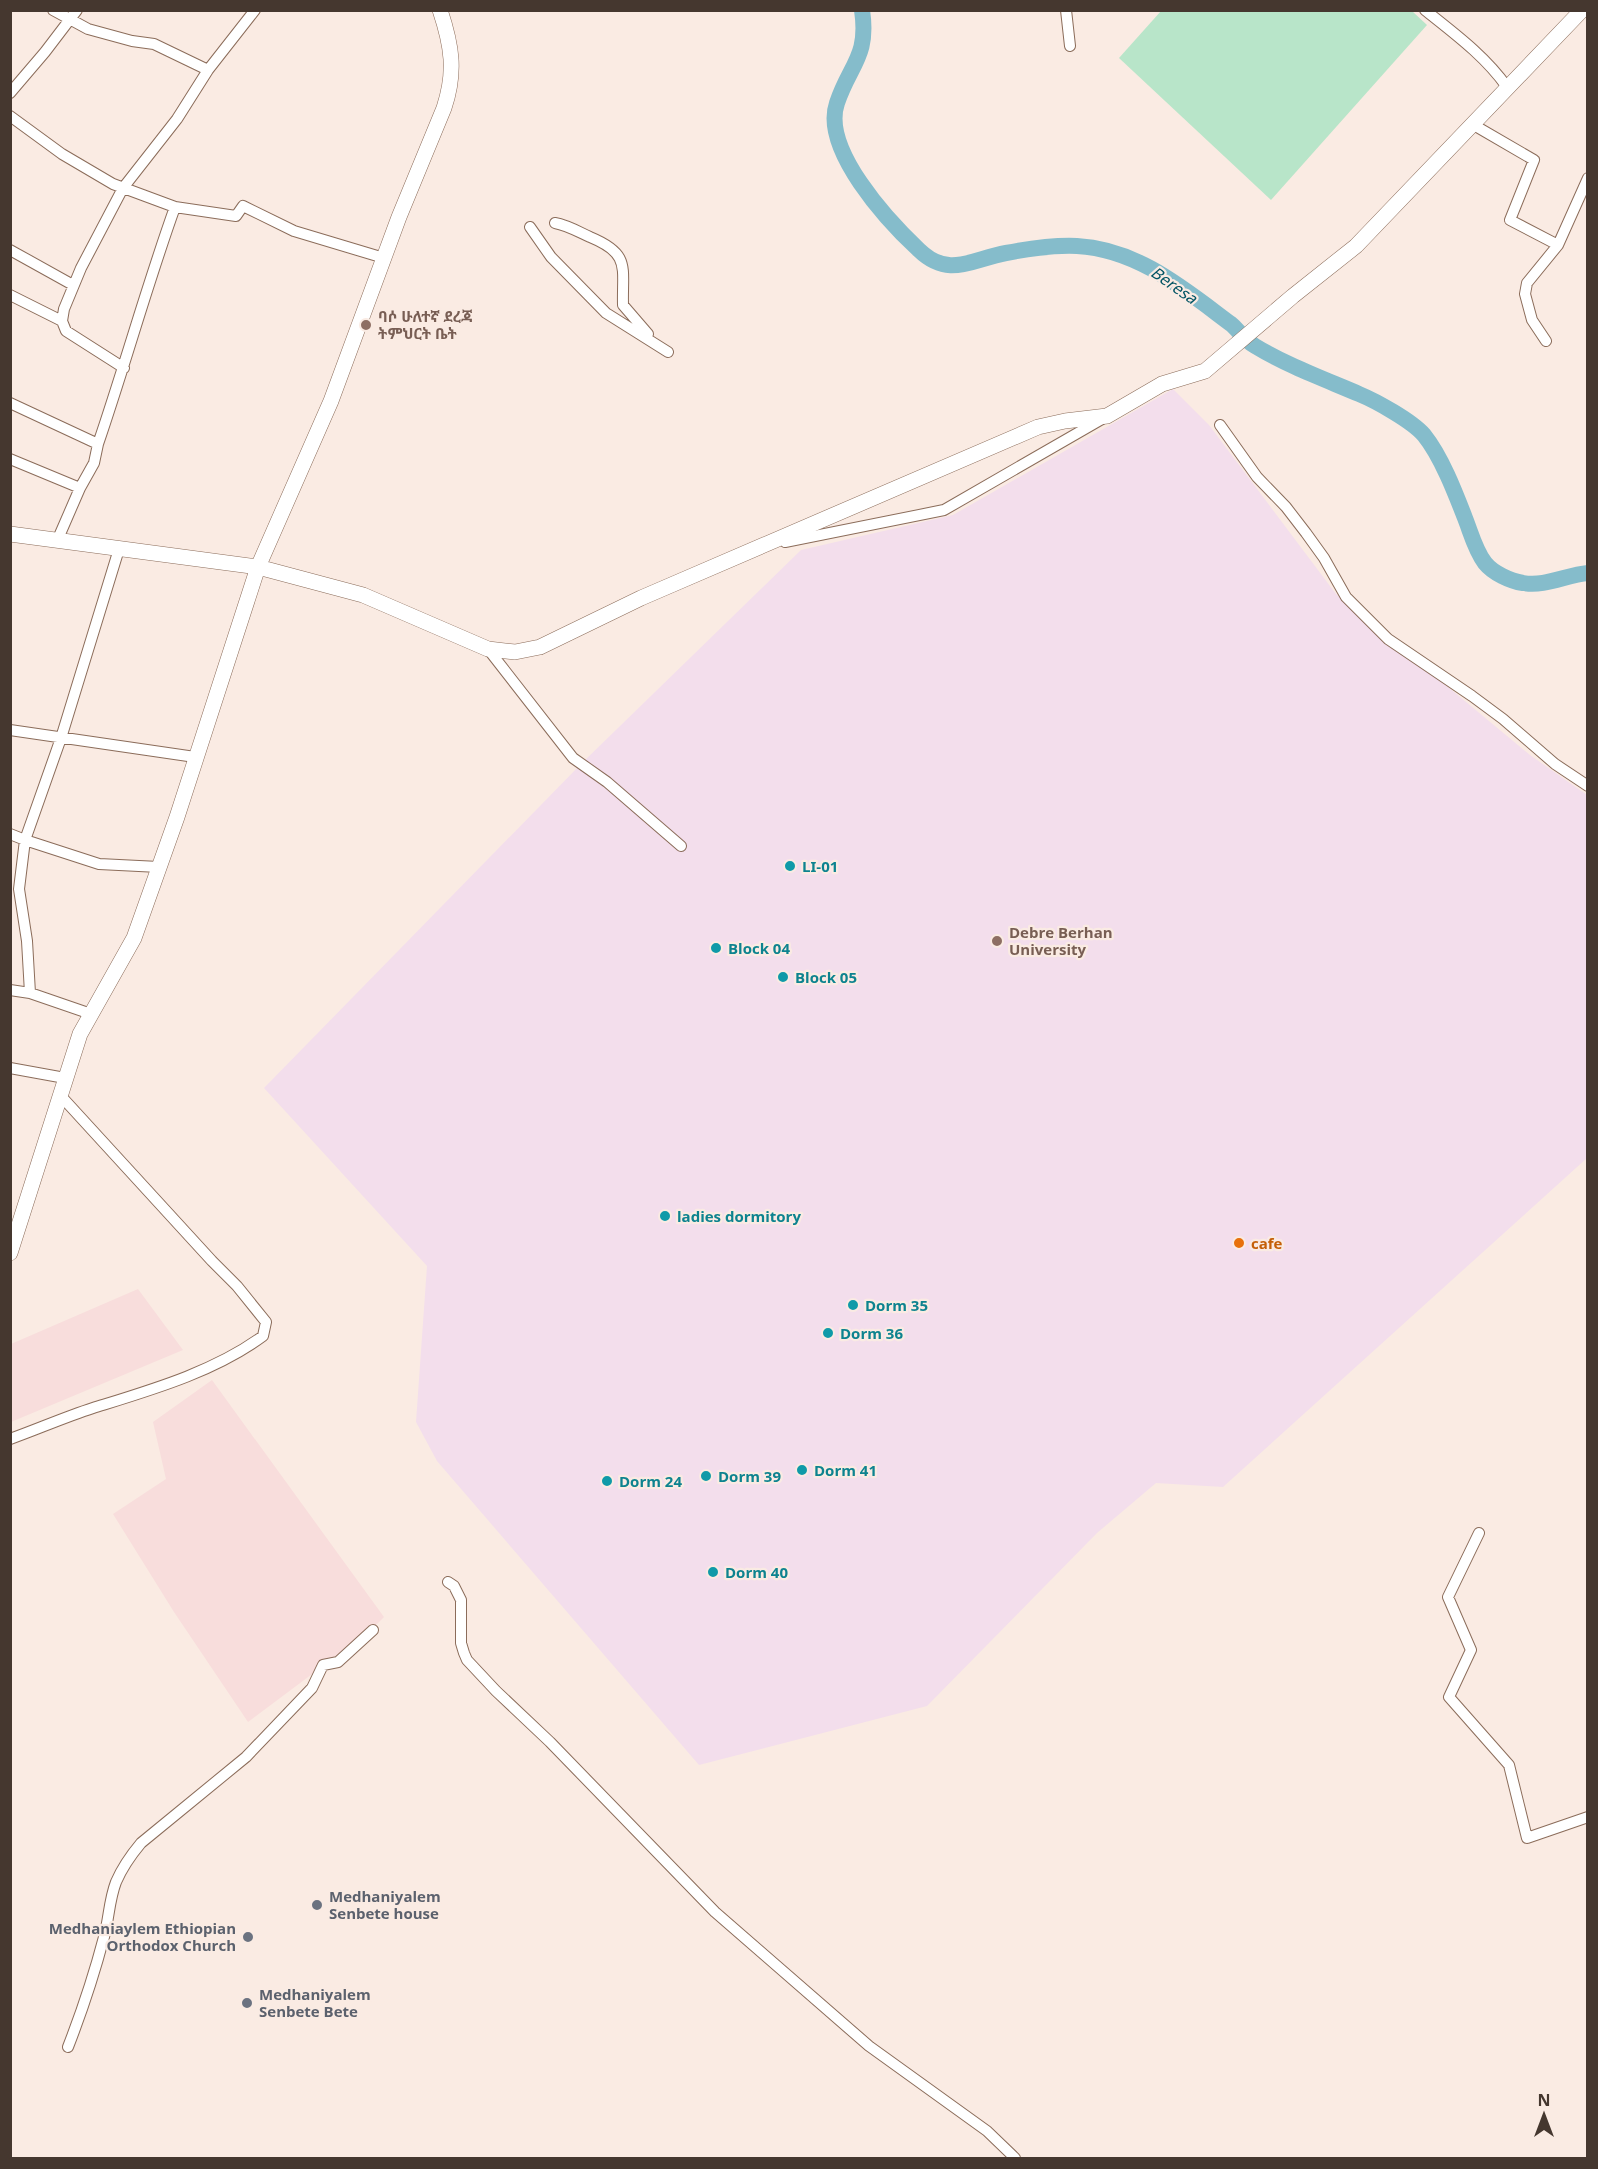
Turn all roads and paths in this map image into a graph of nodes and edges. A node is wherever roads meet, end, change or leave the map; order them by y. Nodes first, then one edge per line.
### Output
1 (53, 10) edge
2 (77, 10) edge
3 (255, 10) edge
4 (440, 10) edge
5 (1066, 10) edge
6 (1425, 10) edge
7 (1582, 10) edge
8 (69, 20) junction
9 (1070, 46) dead end
10 (208, 70) junction
11 (1507, 87) junction
12 (10, 93) edge
13 (10, 116) edge
14 (1472, 124) junction
15 (1587, 178) edge
16 (123, 188) junction
17 (174, 207) junction
18 (555, 223) dead end
19 (530, 227) dead end
20 (1558, 244) junction
21 (10, 250) edge
22 (384, 258) junction
23 (73, 285) junction
24 (10, 295) edge
25 (62, 321) junction
26 (1546, 341) dead end
27 (124, 368) junction
28 (10, 403) edge
29 (1107, 416) junction
30 (1220, 425) dead end
31 (98, 444) junction
32 (10, 459) edge
33 (80, 488) junction
34 (10, 534) edge
35 (57, 541) junction
36 (765, 545) junction
37 (119, 549) junction
38 (258, 567) junction
39 (488, 649) junction
40 (10, 730) edge
41 (61, 738) junction
42 (195, 757) junction
43 (1587, 786) edge
44 (10, 834) edge
45 (25, 840) junction
46 (681, 846) dead end
47 (159, 867) junction
48 (10, 990) edge
49 (30, 993) junction
50 (91, 1014) junction
51 (10, 1068) edge
52 (65, 1078) junction
53 (60, 1095) junction
54 (14, 1227) edge
55 (10, 1253) edge
56 (10, 1439) edge
57 (1479, 1533) dead end
58 (448, 1582) dead end
59 (373, 1630) dead end
60 (1587, 1817) edge
61 (68, 2047) dead end
62 (1015, 2158) edge

1 - 8 street
2 - 8 street
3 - 10 street
4 - 22 main road
5 - 9 street
6 - 11 street
7 - 11 main road
8 - 10 street
8 - 12 street
10 - 16 street
11 - 14 main road
13 - 16 street
14 - 20 street
14 - 29 main road
15 - 20 street
16 - 17 street
16 - 23 street
17 - 22 street
17 - 27 street
18 - 19 street
20 - 26 street
21 - 23 street
22 - 38 main road
23 - 25 street
24 - 25 street
25 - 27 street
27 - 31 street
28 - 31 street
29 - 36 main road
29 - 36 street
30 - 43 street
31 - 33 street
32 - 33 street
33 - 35 street
34 - 35 main road
35 - 37 main road
36 - 39 main road
37 - 38 main road
37 - 41 street
38 - 39 main road
38 - 42 main road
39 - 46 street
40 - 41 street
41 - 42 street
41 - 45 street
42 - 47 main road
44 - 45 street
45 - 47 street
45 - 49 street
47 - 50 main road
48 - 49 street
49 - 50 street
50 - 52 main road
51 - 52 street
52 - 53 main road
53 - 54 main road
53 - 56 street
54 - 55 main road
57 - 60 street
58 - 62 street
59 - 61 street

